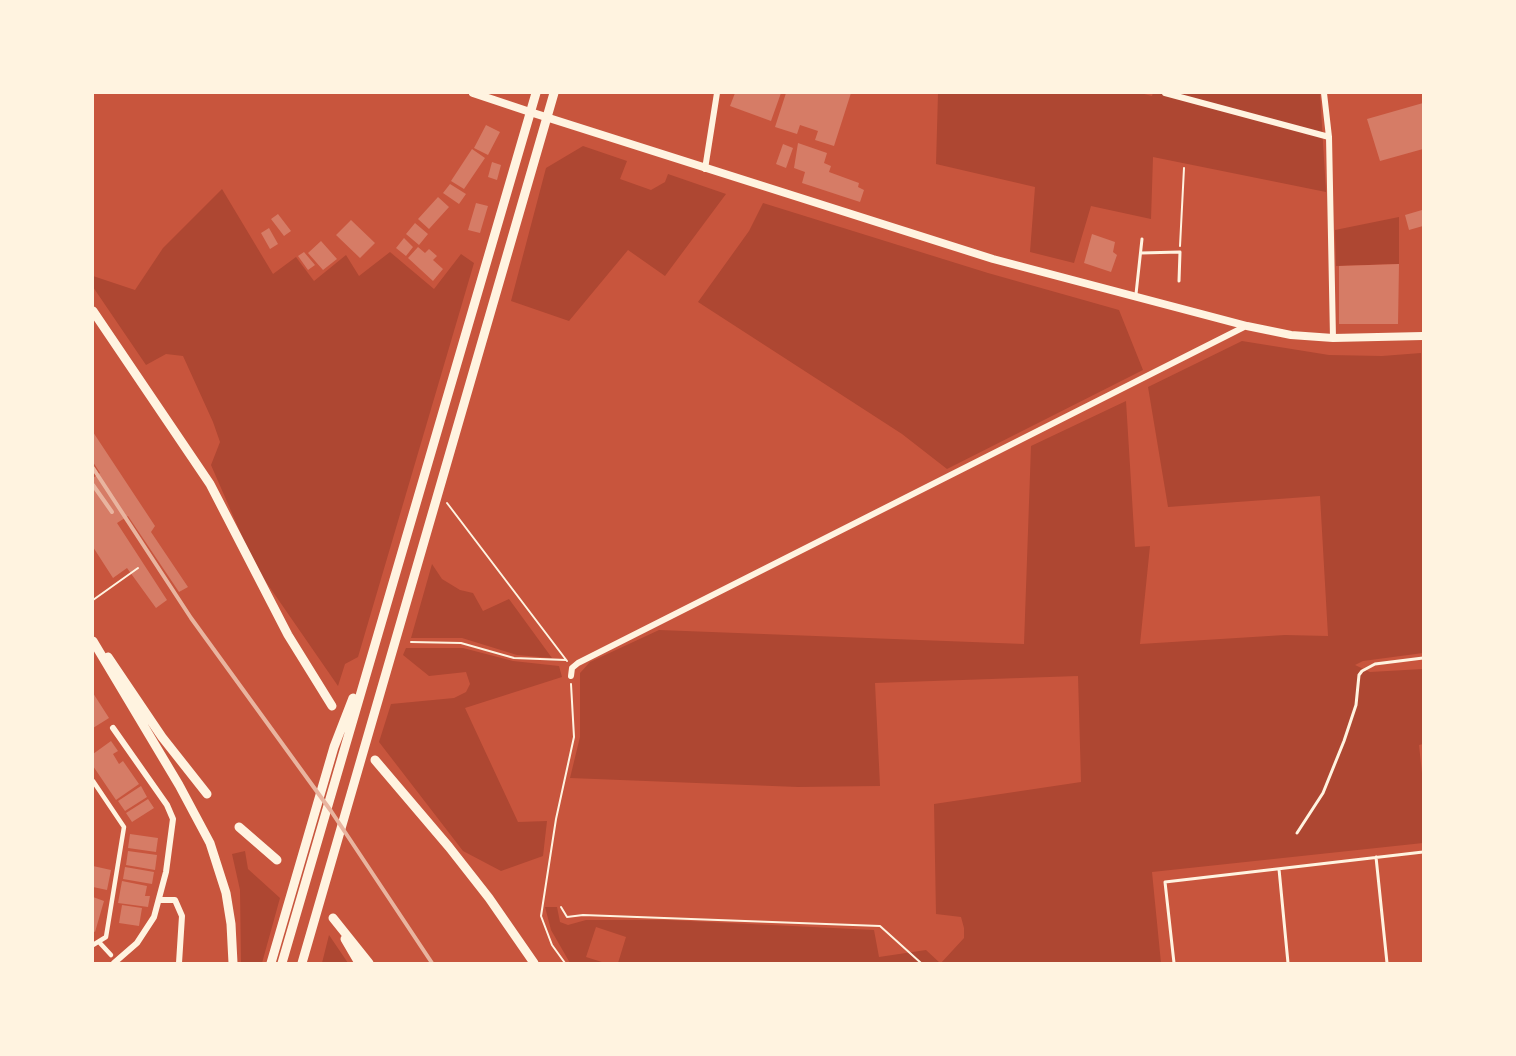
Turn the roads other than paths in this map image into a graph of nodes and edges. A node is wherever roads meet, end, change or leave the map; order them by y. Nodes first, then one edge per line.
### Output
1 (473, 93) edge
2 (536, 93) edge
3 (554, 93) edge
4 (717, 93) edge
5 (1165, 93) edge
6 (1324, 93) edge
7 (530, 112) junction
8 (547, 118) junction
9 (1329, 137) junction
10 (705, 169) junction
11 (1142, 239) dead end
12 (1141, 253) junction
13 (1179, 281) dead end
14 (1136, 297) junction
15 (93, 311) edge
16 (1246, 326) junction
17 (1423, 336) edge
18 (1333, 338) junction
19 (93, 635) edge
20 (93, 641) edge
21 (1423, 658) edge
22 (571, 672) road end
23 (356, 698) junction
24 (333, 706) dead end
25 (113, 728) dead end
26 (375, 760) dead end
27 (93, 781) edge
28 (207, 794) dead end
29 (239, 827) dead end
30 (1297, 833) dead end
31 (1423, 852) edge
32 (1376, 857) junction
33 (277, 860) dead end
34 (1278, 868) junction
35 (160, 900) junction
36 (99, 942) junction
37 (93, 945) edge
38 (111, 955) dead end
39 (114, 963) edge
40 (179, 963) edge
41 (233, 963) edge
42 (271, 963) edge
43 (282, 963) edge
44 (304, 963) edge
45 (359, 963) edge
46 (369, 963) edge
47 (534, 963) edge
48 (1174, 963) edge
49 (1288, 963) edge
50 (1388, 963) edge

1 - 7 street
2 - 7 highway
3 - 8 highway
4 - 10 street
5 - 9 street
6 - 9 street
7 - 8 main road
7 - 23 highway
8 - 10 main road
8 - 44 highway
9 - 18 street
10 - 14 main road
11 - 12 lane
12 - 13 lane
12 - 14 lane
14 - 16 main road
15 - 24 highway
16 - 18 main road
16 - 22 street
17 - 18 main road
19 - 28 highway
20 - 41 highway
21 - 30 lane
23 - 42 highway
23 - 43 highway
25 - 35 street
26 - 47 highway
27 - 36 street
29 - 33 highway
31 - 32 lane
32 - 34 lane
32 - 50 lane
34 - 48 lane
34 - 49 lane
35 - 39 street
35 - 40 street
36 - 37 street
36 - 38 street
45 - 46 highway

